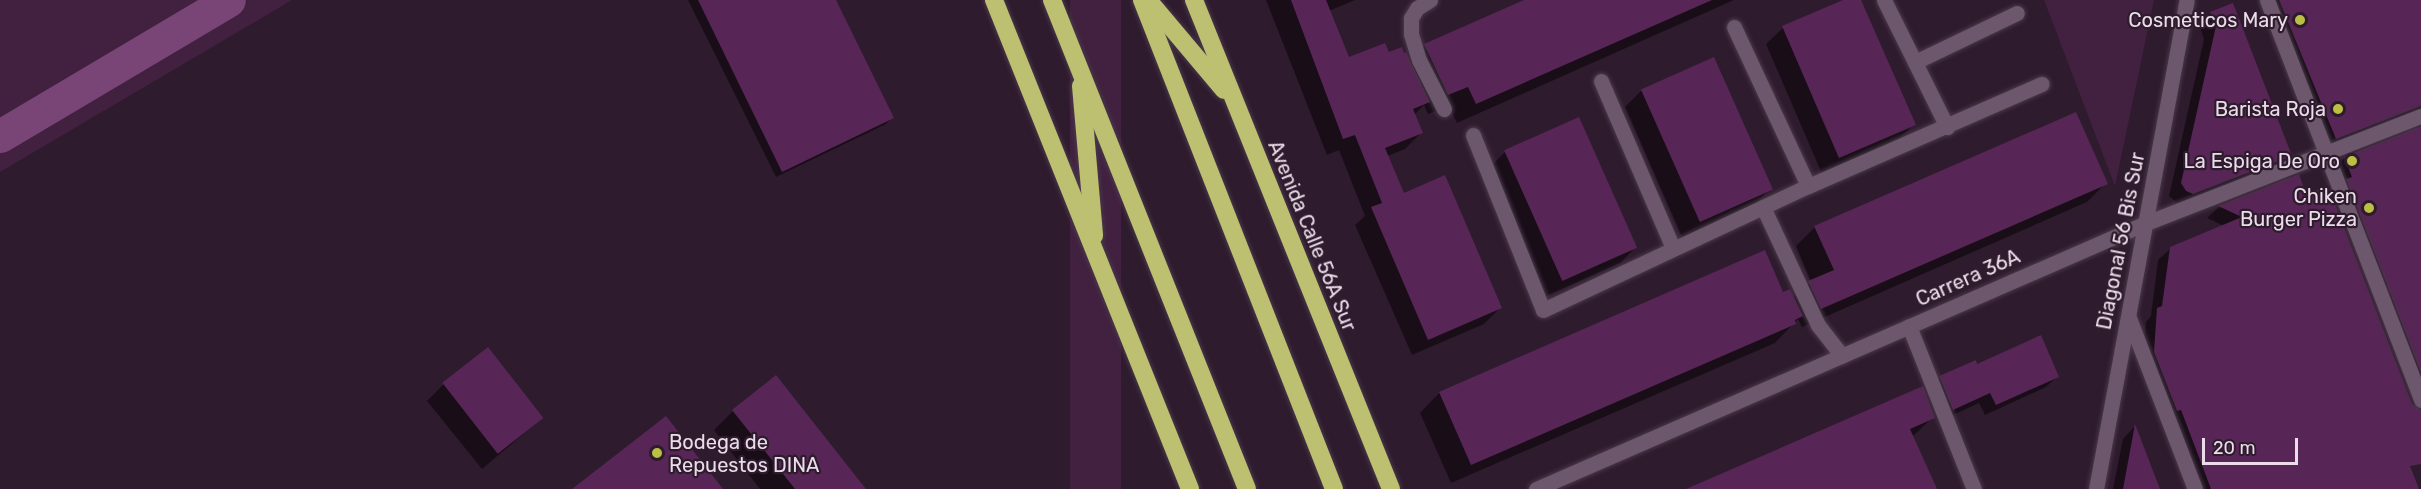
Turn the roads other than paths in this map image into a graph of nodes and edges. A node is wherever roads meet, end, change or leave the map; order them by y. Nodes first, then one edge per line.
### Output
1 (994, 0) edge
2 (1052, 0) edge
3 (1142, 0) edge
4 (1148, 0) edge
5 (1194, 0) edge
6 (1430, 0) edge
7 (1884, 0) edge
8 (2187, 0) edge
9 (2267, 0) edge
10 (2017, 13) dead end
11 (1734, 27) dead end
12 (1915, 62) junction
13 (1079, 66) junction
14 (1601, 81) dead end
15 (2042, 84) dead end
16 (1231, 98) junction
17 (1444, 109) dead end
18 (2421, 116) edge
19 (1947, 127) junction
20 (1473, 135) dead end
21 (2327, 153) junction
22 (1808, 186) junction
23 (1763, 207) junction
24 (2146, 223) junction
25 (1673, 248) junction
26 (1096, 256) junction
27 (2128, 317) junction
28 (1909, 326) junction
29 (1842, 356) junction
30 (2421, 399) edge
31 (1190, 489) edge
32 (1246, 489) edge
33 (1334, 489) edge
34 (1391, 489) edge
35 (1536, 489) edge
36 (1974, 489) edge
37 (2096, 489) edge
38 (2195, 489) edge

1 - 26 highway
2 - 13 highway
3 - 33 highway
4 - 16 highway
5 - 16 highway, Avenida Calle 56A Sur
6 - 17 street
7 - 12 street
8 - 24 street, Diagonal 56 Bis Sur
9 - 21 street
10 - 12 street
11 - 22 street
12 - 19 street
13 - 26 highway
13 - 32 highway
14 - 25 street
15 - 19 street
16 - 34 highway, Avenida Calle 56A Sur
18 - 21 street, Carrera 36A
19 - 22 street
20 - 25 street
21 - 24 street, Carrera 36A
21 - 30 street
22 - 23 street
23 - 25 street
23 - 29 street
24 - 27 street, Diagonal 56 Bis Sur
24 - 28 street, Carrera 36A
26 - 31 highway
27 - 37 street, Diagonal 56 Bis Sur
27 - 38 street
28 - 29 street, Carrera 36A
28 - 36 street
29 - 35 street, Carrera 36A

